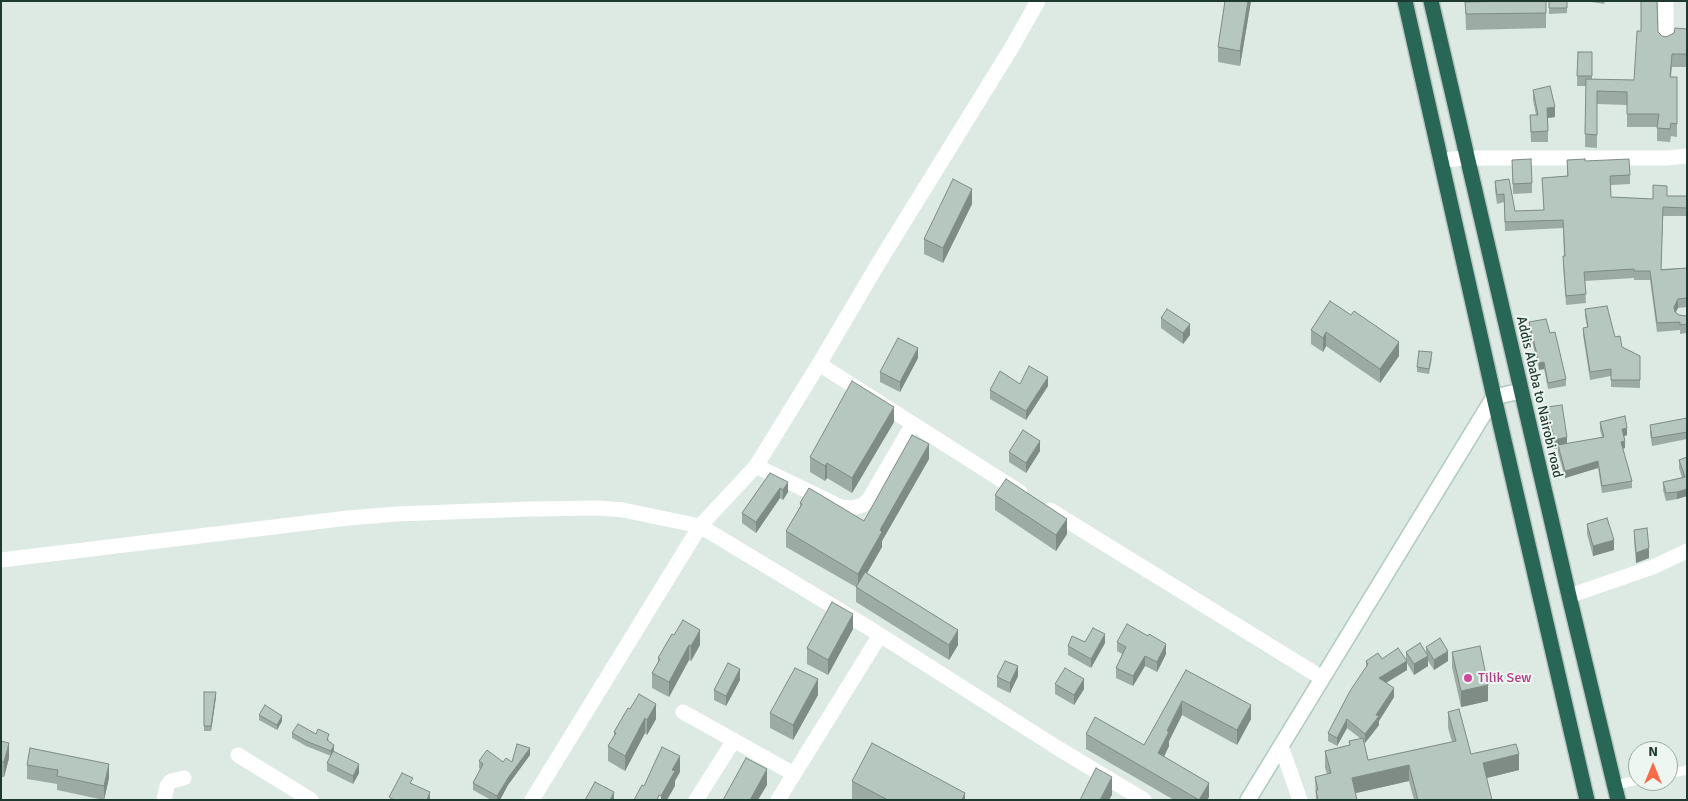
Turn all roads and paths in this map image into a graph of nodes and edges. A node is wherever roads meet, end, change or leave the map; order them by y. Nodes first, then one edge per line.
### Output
1 (1038, 1) edge
2 (1405, 1) edge
3 (1431, 1) edge
4 (1666, 1) edge
5 (1666, 41) edge
6 (1687, 156) edge
7 (1467, 158) junction
8 (1441, 160) junction
9 (819, 364) junction
10 (1521, 390) junction
11 (1494, 397) junction
12 (913, 424) junction
13 (756, 466) junction
14 (700, 526) junction
15 (1687, 551) edge
16 (1, 560) edge
17 (1569, 596) junction
18 (880, 634) junction
19 (1322, 678) junction
20 (683, 712) dead end
21 (734, 740) junction
22 (1281, 746) junction
23 (238, 755) dead end
24 (794, 774) junction
25 (184, 778) dead end
26 (1628, 786) edge
27 (1617, 792) edge
28 (164, 800) edge
29 (311, 800) edge
30 (532, 800) edge
31 (696, 800) edge
32 (778, 800) edge
33 (1144, 800) edge
34 (1248, 800) edge
35 (1300, 800) edge
36 (1587, 800) edge

1 - 9 street
2 - 8 highway
3 - 7 highway, Addis Ababa to Nairobi road
4 - 5 street
6 - 7 street
7 - 8 street
7 - 10 highway, Addis Ababa to Nairobi road
8 - 11 highway
9 - 12 street
9 - 13 street
10 - 11 street
10 - 17 highway, Addis Ababa to Nairobi road
11 - 19 street
11 - 36 highway
12 - 13 street
12 - 19 street
13 - 14 street
14 - 16 street
14 - 18 street
14 - 30 street
15 - 17 street
17 - 27 highway, Addis Ababa to Nairobi road
18 - 24 street
18 - 33 street
19 - 22 street
20 - 21 street
21 - 24 street
21 - 31 street
22 - 34 street
22 - 35 street
23 - 29 street
24 - 32 street
25 - 28 street
26 - 27 lane

